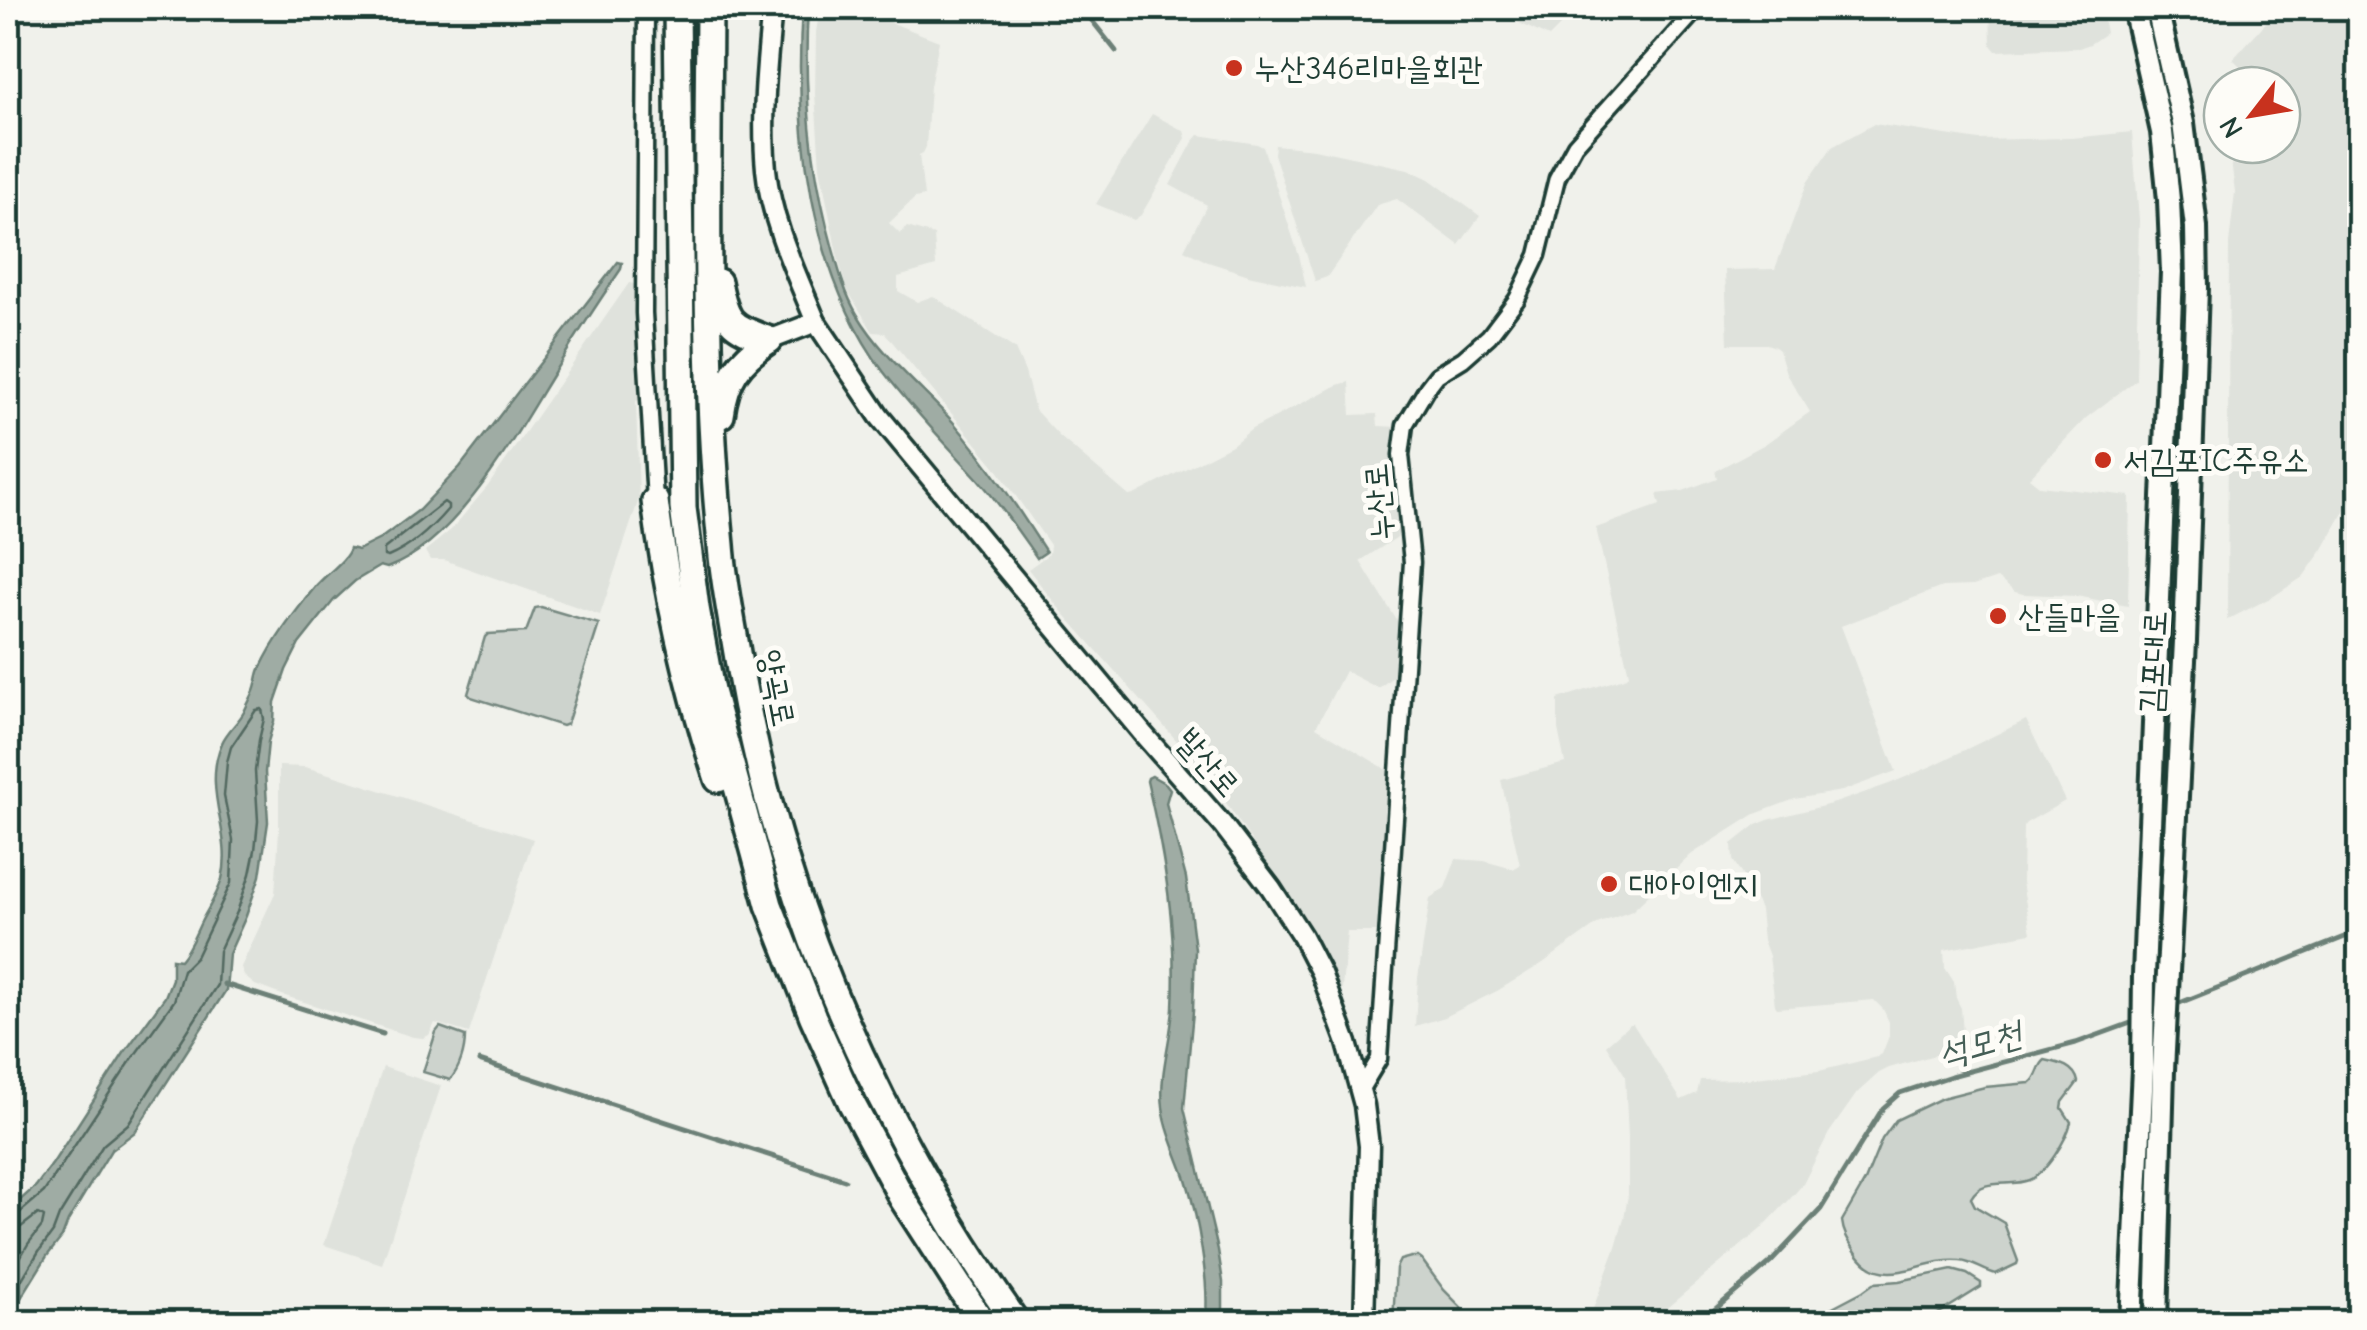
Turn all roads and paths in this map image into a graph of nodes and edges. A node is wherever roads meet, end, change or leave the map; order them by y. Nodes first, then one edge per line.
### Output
1 (646, 8) edge
2 (677, 8) edge
3 (709, 8) edge
4 (772, 8) edge
5 (1698, 8) edge
6 (2134, 8) edge
7 (2157, 8) edge
8 (708, 205) junction
9 (816, 322) junction
10 (769, 340) junction
11 (714, 460) junction
12 (655, 502) joint
13 (2162, 512) junction
14 (2187, 556) junction
15 (770, 906) junction
16 (2153, 1069) junction
17 (1361, 1089) junction
18 (982, 1322) edge
19 (1016, 1322) edge
20 (1364, 1322) edge
21 (2131, 1322) edge
22 (2156, 1322) edge

1 - 12 street
2 - 15 highway, 양곡로
3 - 8 highway, 양곡로
4 - 9 street, 발산로
5 - 17 street, 누산로
6 - 13 main road, 김포대로
7 - 14 main road, 김포대로
8 - 10 highway
8 - 11 highway, 양곡로
9 - 10 street
9 - 17 street, 발산로
10 - 11 highway
11 - 19 highway, 양곡로
12 - 15 highway
13 - 14 main road
13 - 16 main road, 김포대로
14 - 16 main road, 김포대로
15 - 18 highway, 양곡로
16 - 21 main road, 김포대로
16 - 22 main road, 김포대로
17 - 20 street, 발산로

